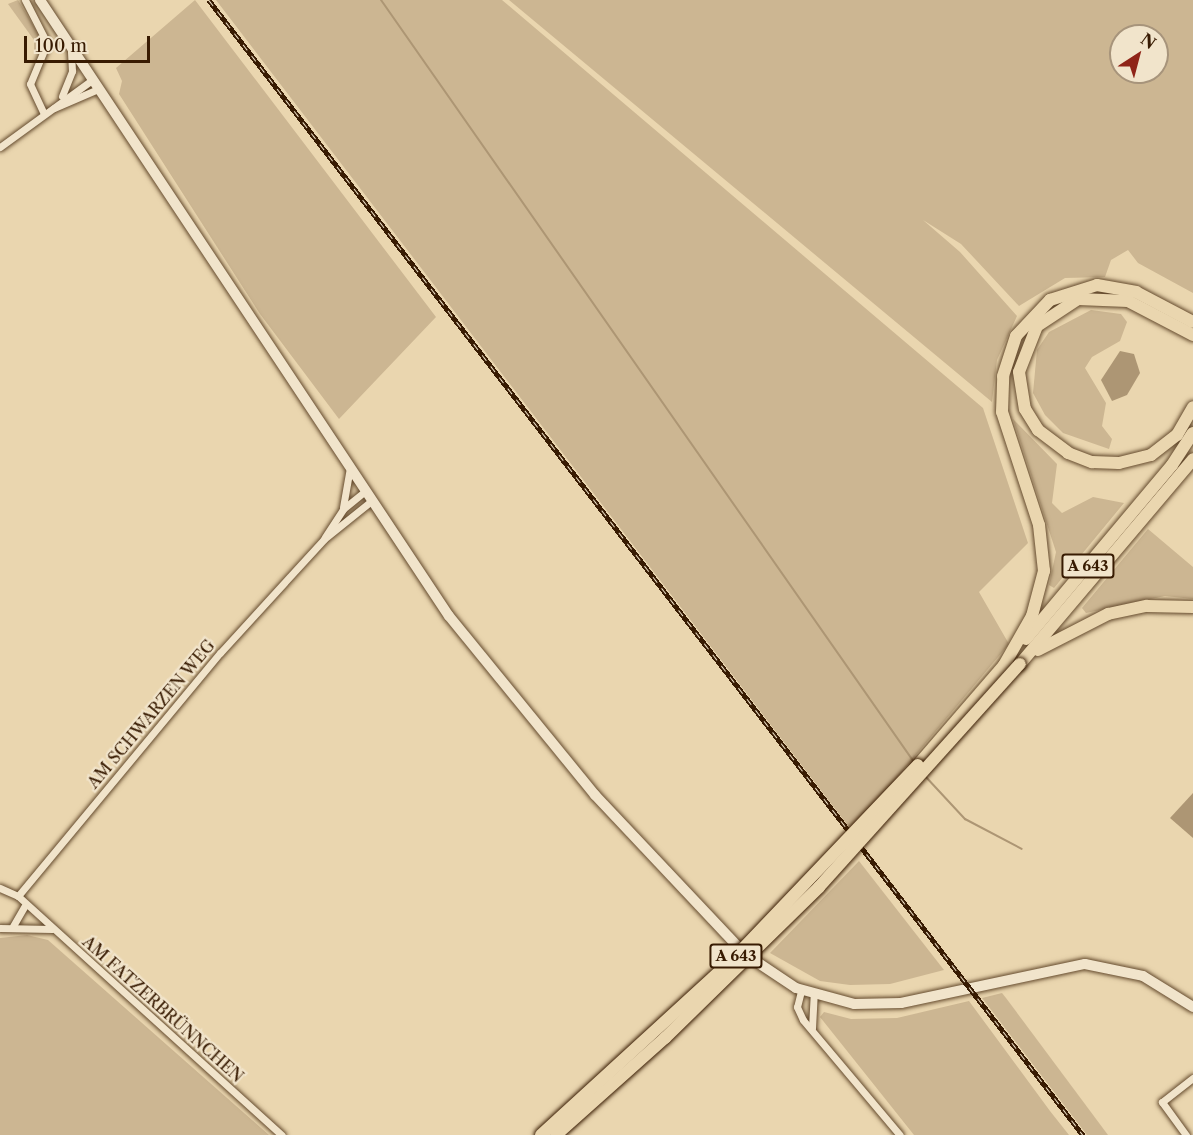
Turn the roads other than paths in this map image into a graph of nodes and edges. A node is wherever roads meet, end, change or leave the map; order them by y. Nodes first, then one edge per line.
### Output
1 (24, 0) edge
2 (40, 0) edge
3 (71, 47) junction
4 (95, 84) junction
5 (59, 100) junction
6 (43, 112) junction
7 (0, 147) edge
8 (1177, 318) junction
9 (1193, 322) edge
10 (1193, 335) edge
11 (1193, 407) edge
12 (1193, 433) edge
13 (1193, 459) edge
14 (349, 472) junction
15 (367, 498) junction
16 (343, 509) junction
17 (324, 539) junction
18 (1193, 608) edge
19 (1020, 664) junction
20 (1003, 667) junction
21 (0, 888) edge
22 (18, 896) junction
23 (25, 905) junction
24 (12, 926) junction
25 (0, 928) edge
26 (52, 929) junction
27 (801, 991) junction
28 (814, 995) junction
29 (1193, 1007) edge
30 (812, 1029) junction
31 (1193, 1078) edge
32 (282, 1135) edge
33 (541, 1135) edge
34 (556, 1135) edge
35 (900, 1135) edge
36 (1186, 1135) edge

1 - 6 street
2 - 3 main road
3 - 4 main road
3 - 5 street
4 - 5 street
4 - 6 street
4 - 14 main road
5 - 6 street
6 - 7 street
8 - 9 highway
8 - 10 highway
8 - 11 highway
8 - 20 highway
12 - 20 highway, A 643
13 - 19 highway, A 643
14 - 15 main road
14 - 16 street, AM SCHWARZEN WEG
15 - 16 street, AM SCHWARZEN WEG
15 - 17 street, AM SCHWARZEN WEG
15 - 27 main road
16 - 17 street, AM SCHWARZEN WEG
17 - 22 street, AM SCHWARZEN WEG
18 - 19 highway
19 - 34 highway, A 643, bridge
20 - 33 highway, A 643, bridge
21 - 22 street
22 - 23 street, AM FATZERBRÜNNCHEN
23 - 24 street
23 - 26 street, AM FATZERBRÜNNCHEN
24 - 25 street
24 - 26 street
26 - 32 street, AM FATZERBRÜNNCHEN
27 - 28 main road
27 - 30 street
28 - 29 main road
28 - 30 street
30 - 35 street
31 - 36 street

